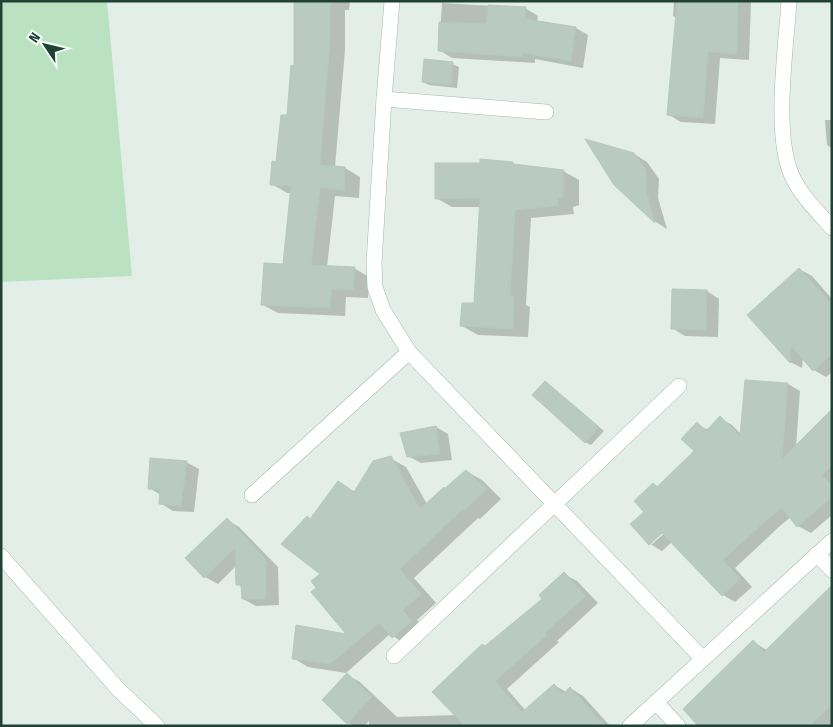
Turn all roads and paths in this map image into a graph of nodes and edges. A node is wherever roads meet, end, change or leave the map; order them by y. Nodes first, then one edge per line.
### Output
1 (392, 1) edge
2 (789, 1) edge
3 (384, 99) junction
4 (546, 112) dead end
5 (832, 228) edge
6 (409, 352) junction
7 (680, 386) dead end
8 (252, 495) dead end
9 (555, 504) junction
10 (832, 541) edge
11 (818, 554) junction
12 (1, 556) edge
13 (832, 570) edge
14 (394, 656) dead end
15 (702, 658) junction
16 (656, 702) junction
17 (157, 726) edge
18 (630, 726) edge
19 (678, 726) edge

1 - 3 street
2 - 5 street
3 - 4 street
3 - 6 street
6 - 8 street
6 - 9 street
7 - 9 street
9 - 14 street
9 - 15 street
10 - 11 street
11 - 13 street
11 - 15 street
12 - 17 street
15 - 16 street
16 - 18 street
16 - 19 street

